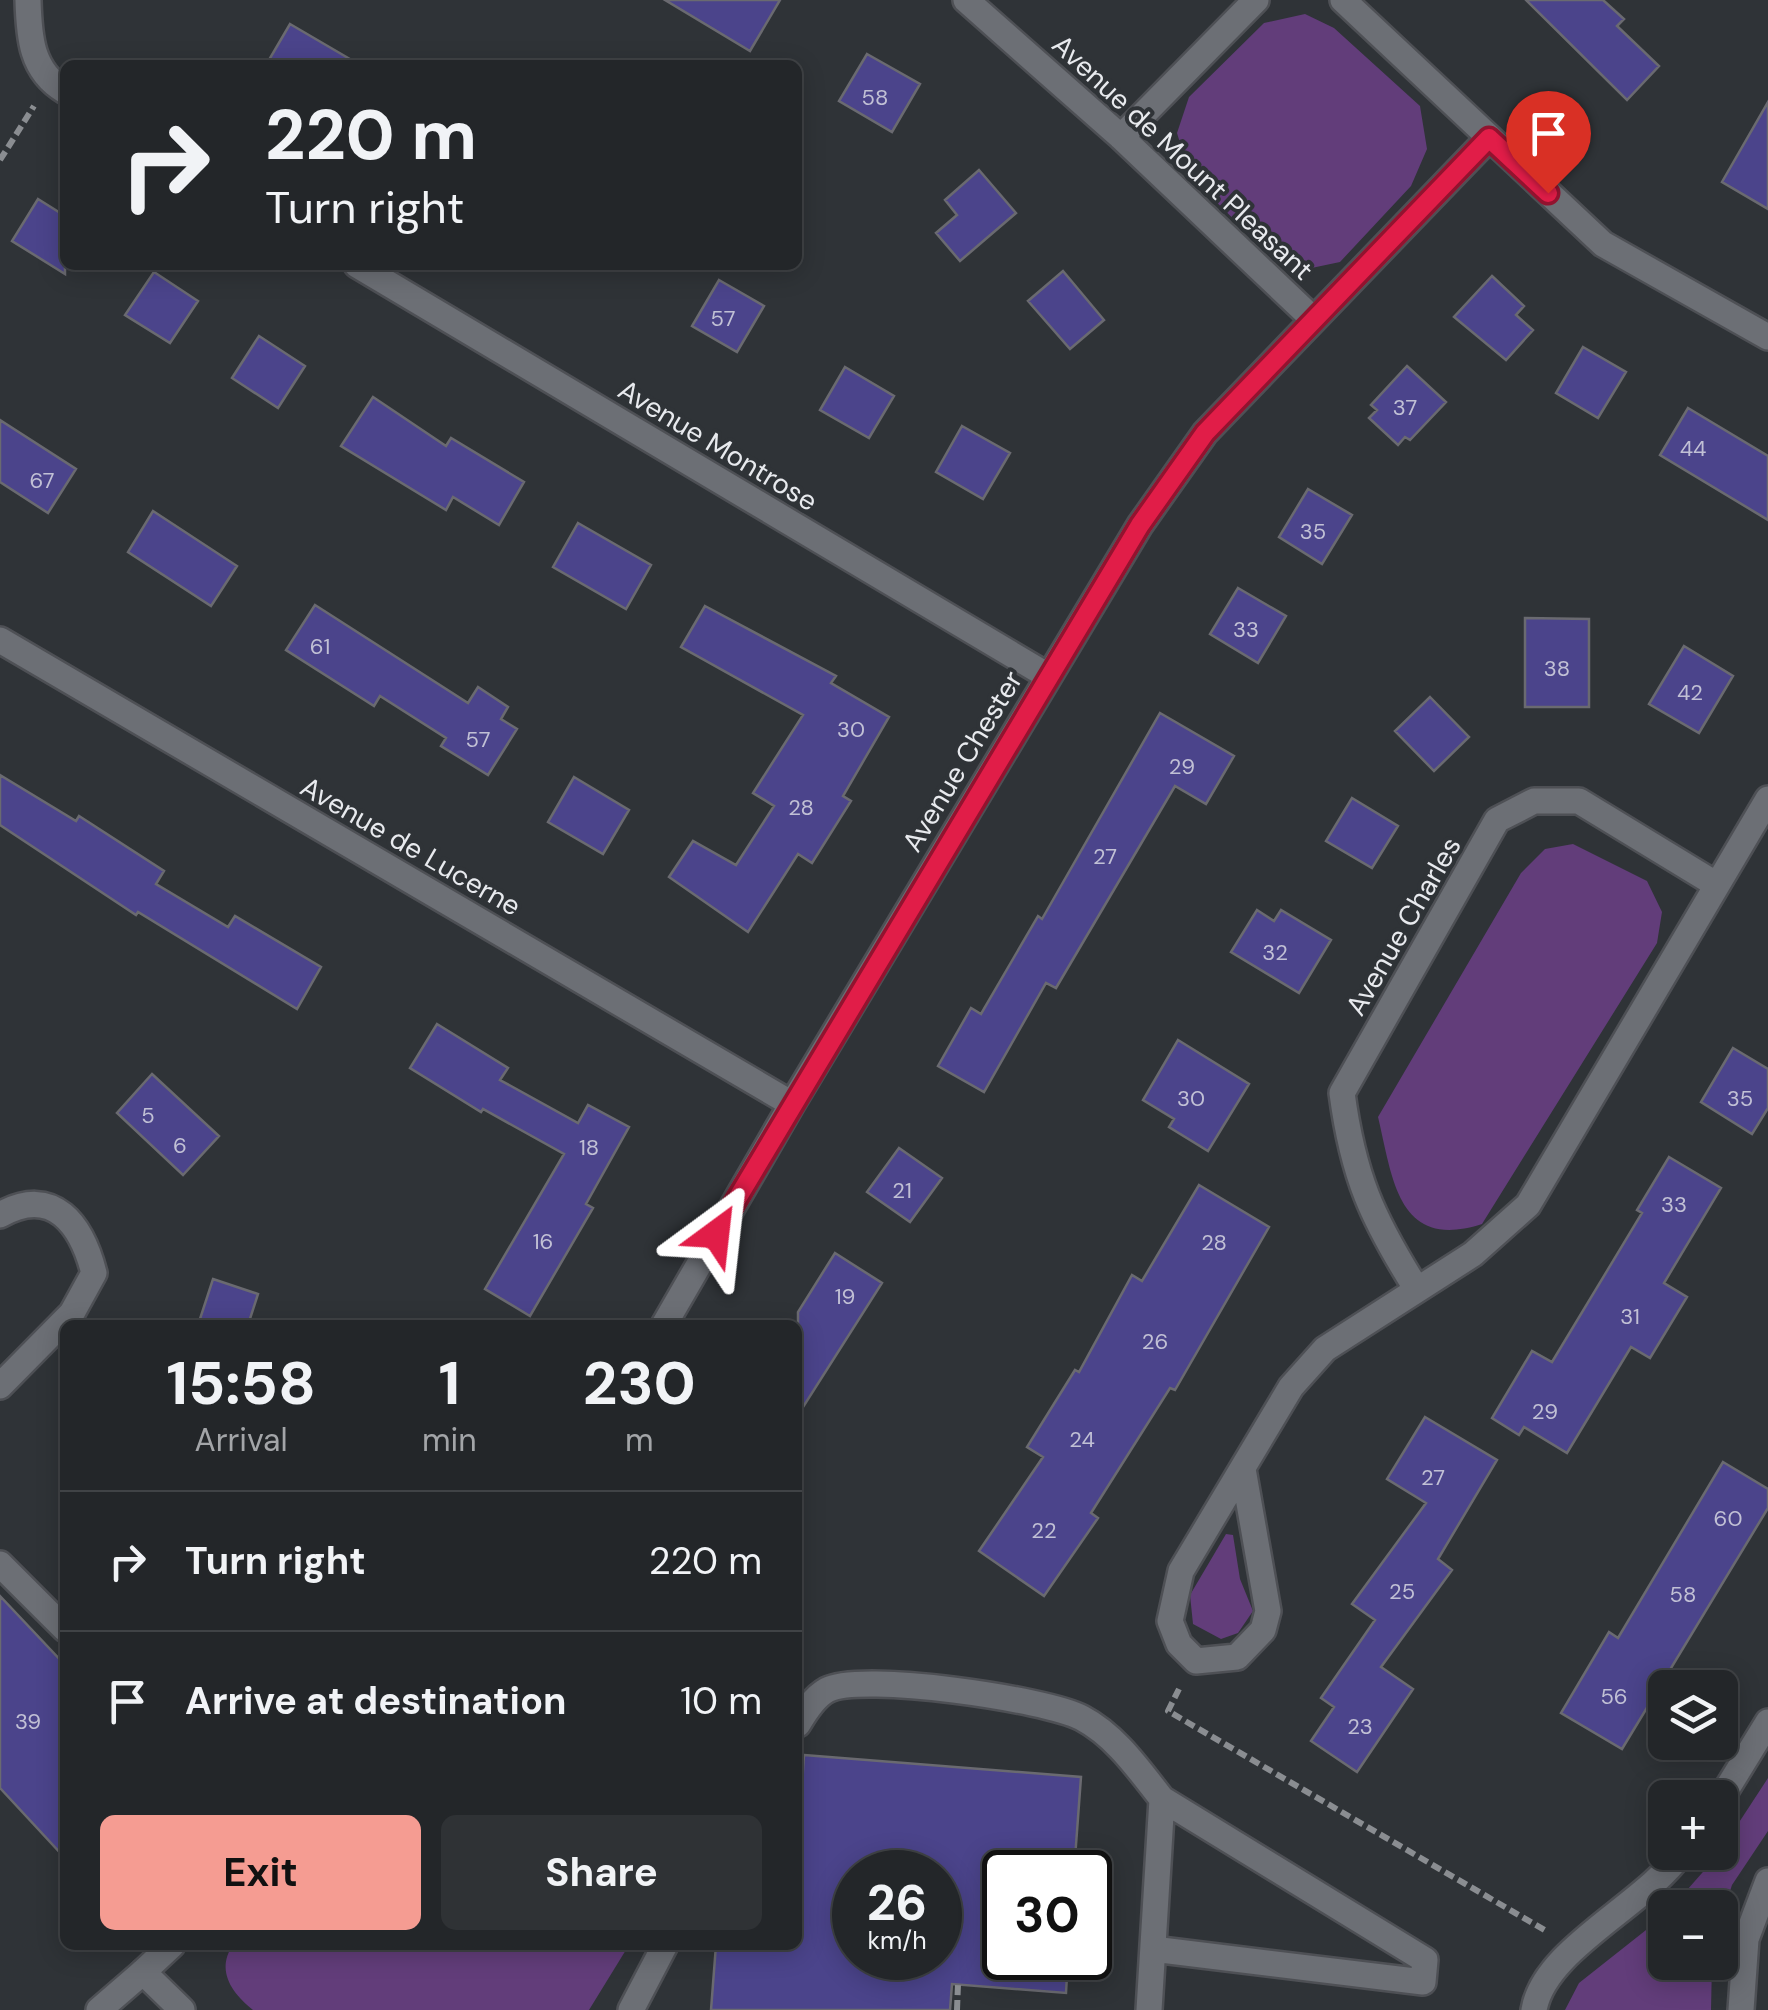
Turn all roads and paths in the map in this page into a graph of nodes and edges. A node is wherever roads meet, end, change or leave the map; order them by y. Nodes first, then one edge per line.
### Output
1 (28, 0) edge
2 (966, 0) edge
3 (1256, 0) edge
4 (1344, 0) edge
5 (60, 88) edge
6 (34, 104) dead end
7 (1121, 137) junction
8 (1489, 138) junction
9 (0, 160) edge
10 (366, 270) edge
11 (1313, 320) junction
12 (1768, 337) edge
13 (0, 640) edge
14 (1048, 676) junction
15 (1768, 799) edge
16 (1716, 886) junction
17 (792, 1104) junction
18 (0, 1215) edge
19 (1416, 1288) junction
20 (65, 1320) edge
21 (667, 1320) edge
22 (60, 1325) edge
23 (0, 1386) edge
24 (1243, 1469) junction
25 (0, 1564) edge
26 (60, 1624) edge
27 (1179, 1690) dead end
28 (802, 1719) edge
29 (1768, 1722) edge
30 (1732, 1780) edge
31 (1162, 1799) junction
32 (1664, 1870) edge
33 (1768, 1881) edge
34 (1549, 1933) dead end
35 (1153, 1949) junction
36 (167, 1950) edge
37 (662, 1950) edge
38 (143, 1972) junction
39 (958, 1984) dead end
40 (99, 2010) edge
41 (182, 2010) edge
42 (631, 2010) edge
43 (957, 2010) edge
44 (1149, 2010) edge
45 (1534, 2010) edge
46 (1741, 2010) edge

1 - 5 street
2 - 7 street, Avenue de Mount Pleasant
3 - 7 street
4 - 8 street
6 - 9 path
7 - 11 street, Avenue de Mount Pleasant
8 - 11 street, Avenue Chester
8 - 12 street
10 - 14 street, Avenue Montrose
11 - 14 street, Avenue Chester
13 - 17 street, Avenue de Lucerne
14 - 17 street, Avenue Chester
15 - 16 street
16 - 19 street
16 - 19 street, Avenue Charles
17 - 21 street, Avenue Chester
18 - 20 street
19 - 24 street
22 - 23 street
24 - 24 street
25 - 26 street
27 - 34 path
28 - 31 street
29 - 30 street
31 - 35 street
31 - 35 street
32 - 45 street
33 - 46 street
35 - 44 street
36 - 38 street
37 - 42 street
38 - 40 street
38 - 41 street
39 - 43 path

